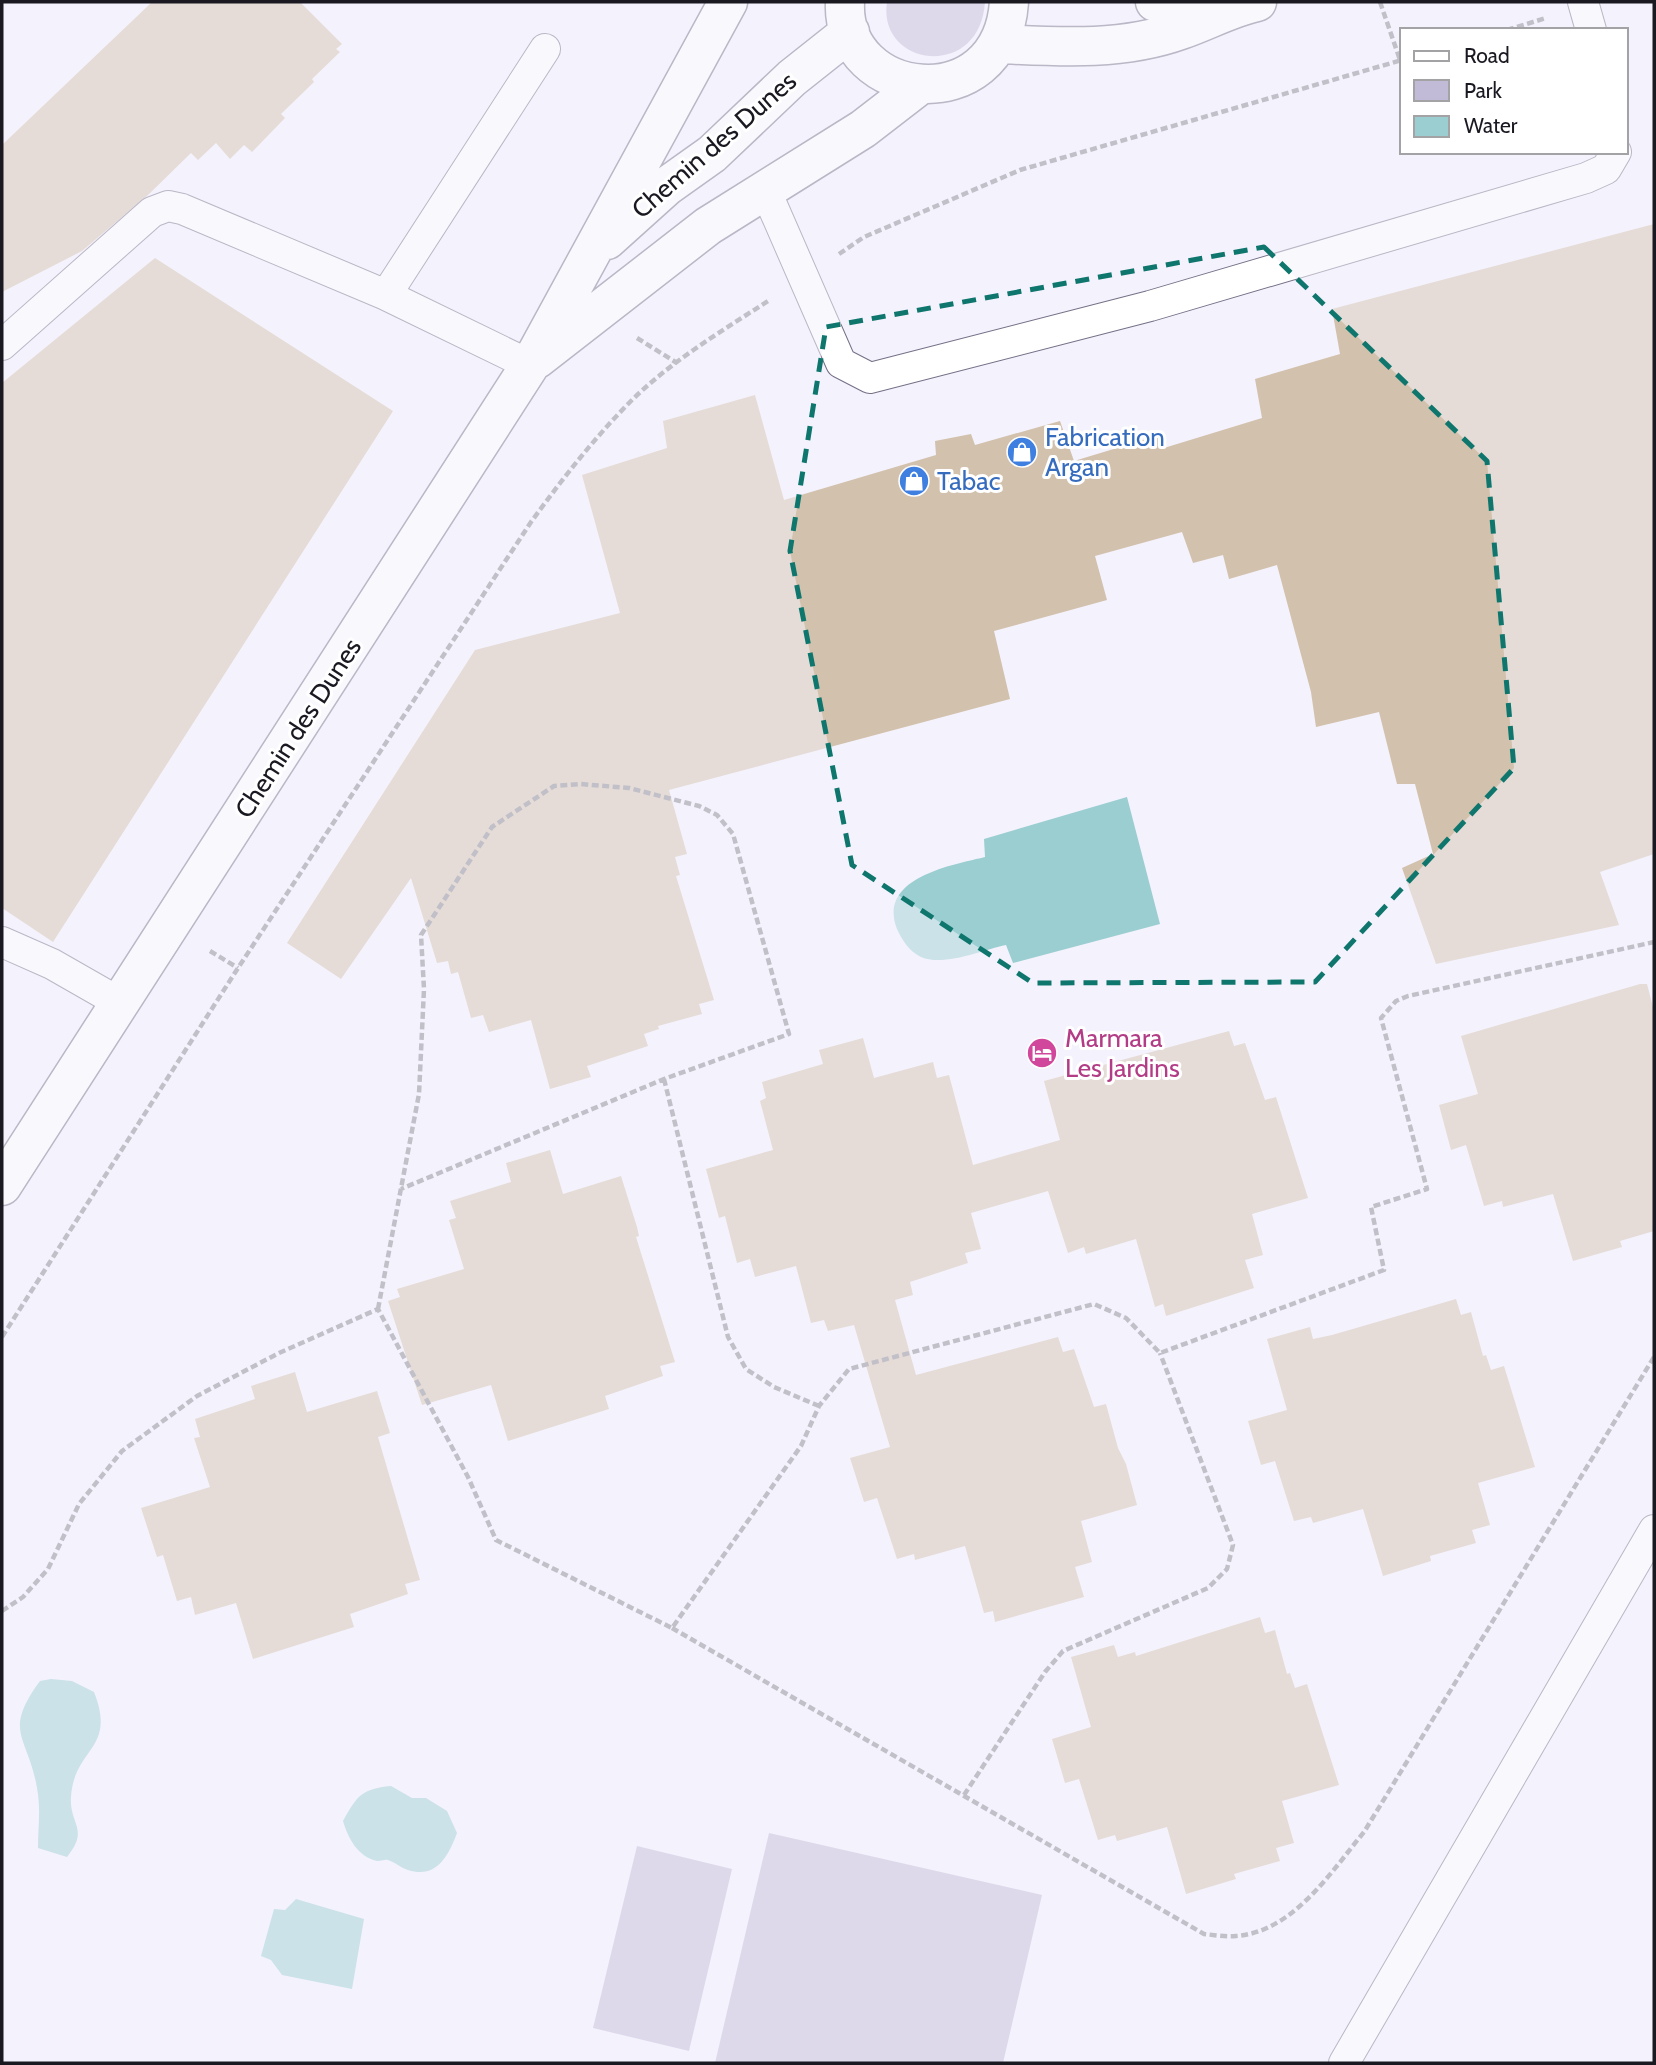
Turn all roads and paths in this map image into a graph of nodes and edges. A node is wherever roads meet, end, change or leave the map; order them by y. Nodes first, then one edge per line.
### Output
1 (728, 2) edge
2 (1009, 2) edge
3 (1155, 2) edge
4 (1380, 2) edge
5 (1583, 2) edge
6 (1245, 5) edge
7 (840, 11) edge
8 (1590, 28) edge
9 (999, 44) junction
10 (545, 48) dead end
11 (1400, 57) edge
12 (1400, 60) edge
13 (920, 85) junction
14 (1615, 154) edge
15 (765, 190) junction
16 (584, 263) junction
17 (802, 278) junction
18 (386, 295) junction
19 (2, 345) edge
20 (530, 365) junction
21 (2, 942) edge
22 (1654, 942) edge
23 (122, 1004) junction
24 (664, 1079) junction
25 (2, 1186) edge
26 (401, 1189) junction
27 (378, 1309) junction
28 (2, 1337) edge
29 (1160, 1353) junction
30 (1654, 1357) edge
31 (819, 1406) junction
32 (1654, 1531) edge
33 (2, 1611) edge
34 (672, 1628) junction
35 (963, 1795) junction
36 (1344, 2063) edge

1 - 16 street, Chemin des Dunes
2 - 9 street
3 - 6 street
4 - 11 path
5 - 8 lane
6 - 9 street
7 - 13 street
7 - 16 street, Chemin des Dunes
9 - 13 street
10 - 18 lane
12 - 17 path
13 - 15 street
14 - 17 lane
15 - 17 lane
15 - 20 street
16 - 20 street, Chemin des Dunes
17 - 28 path
18 - 19 lane
18 - 20 lane
20 - 23 street, Chemin des Dunes
21 - 23 lane
22 - 29 path
23 - 25 street, Chemin des Dunes
24 - 26 path
24 - 26 path
24 - 31 path
26 - 27 path
27 - 33 path
27 - 34 path
29 - 31 path
29 - 35 path
30 - 35 path
31 - 34 path
32 - 36 lane
34 - 35 path

